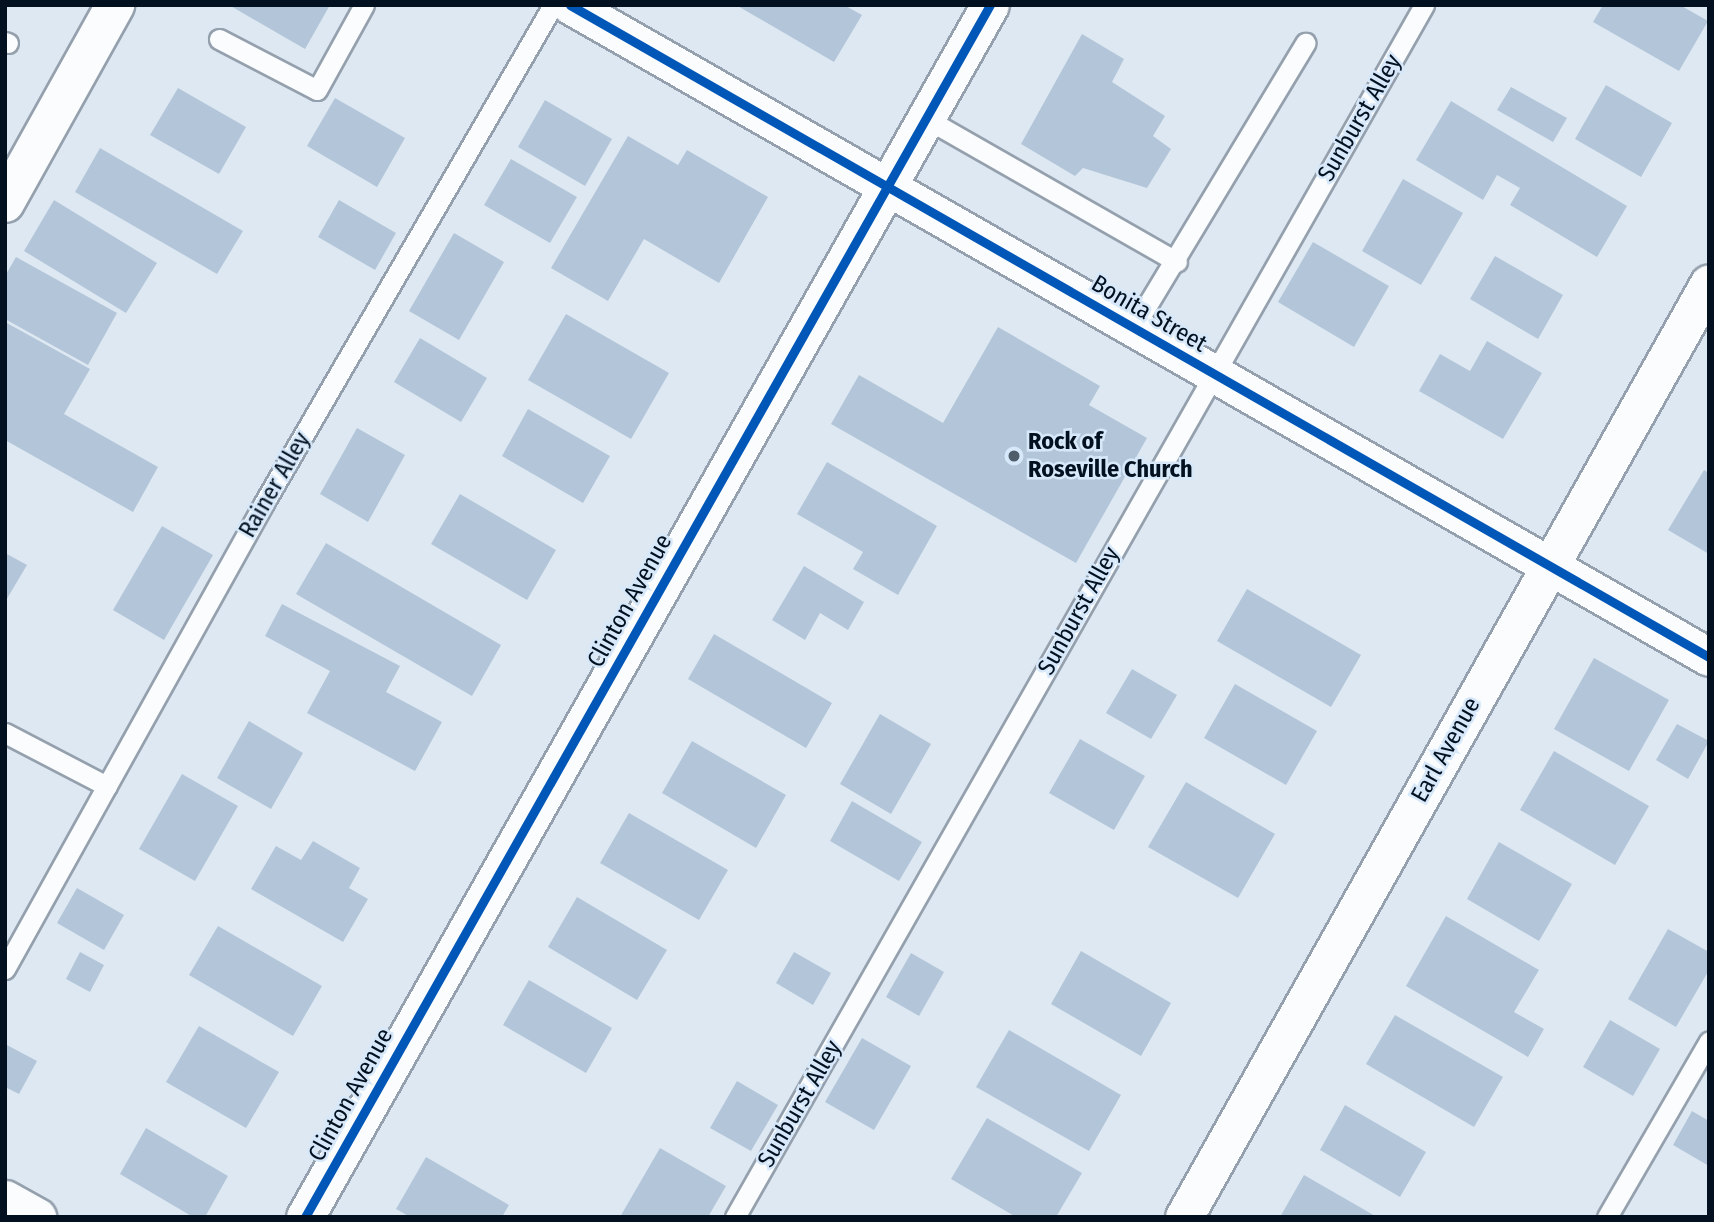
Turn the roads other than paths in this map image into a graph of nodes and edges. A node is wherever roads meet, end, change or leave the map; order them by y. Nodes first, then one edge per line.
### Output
1 (115, 5) edge
2 (364, 5) edge
3 (553, 5) edge
4 (570, 5) edge
5 (990, 5) edge
6 (1424, 5) edge
7 (219, 39) dead end
8 (1305, 43) dead end
9 (925, 118) junction
10 (887, 186) junction
11 (5, 203) edge
12 (1177, 262) junction
13 (1709, 283) edge
14 (1134, 327) junction
15 (1214, 374) junction
16 (1549, 568) junction
17 (1709, 657) edge
18 (5, 733) edge
19 (107, 786) junction
20 (5, 969) edge
21 (1709, 1041) edge
22 (5, 1199) edge
23 (37, 1217) edge
24 (305, 1217) edge
25 (735, 1217) edge
26 (1184, 1217) edge
27 (1607, 1217) edge

1 - 11 main road
2 - 7 lane
3 - 19 lane, Rainer Alley
4 - 10 street, Bonita Street
5 - 9 street, Clinton Avenue
6 - 15 lane, Sunburst Alley
8 - 12 lane
9 - 10 street, Clinton Avenue
9 - 12 lane
10 - 14 street, Bonita Street
10 - 24 street, Clinton Avenue
12 - 14 lane
13 - 16 street, Earl Avenue
14 - 15 street, Bonita Street
15 - 16 street, Bonita Street
15 - 25 lane, Sunburst Alley
16 - 17 street, Bonita Street
16 - 26 street, Earl Avenue
18 - 19 lane
19 - 20 lane, Rainer Alley
21 - 27 lane
22 - 23 street

